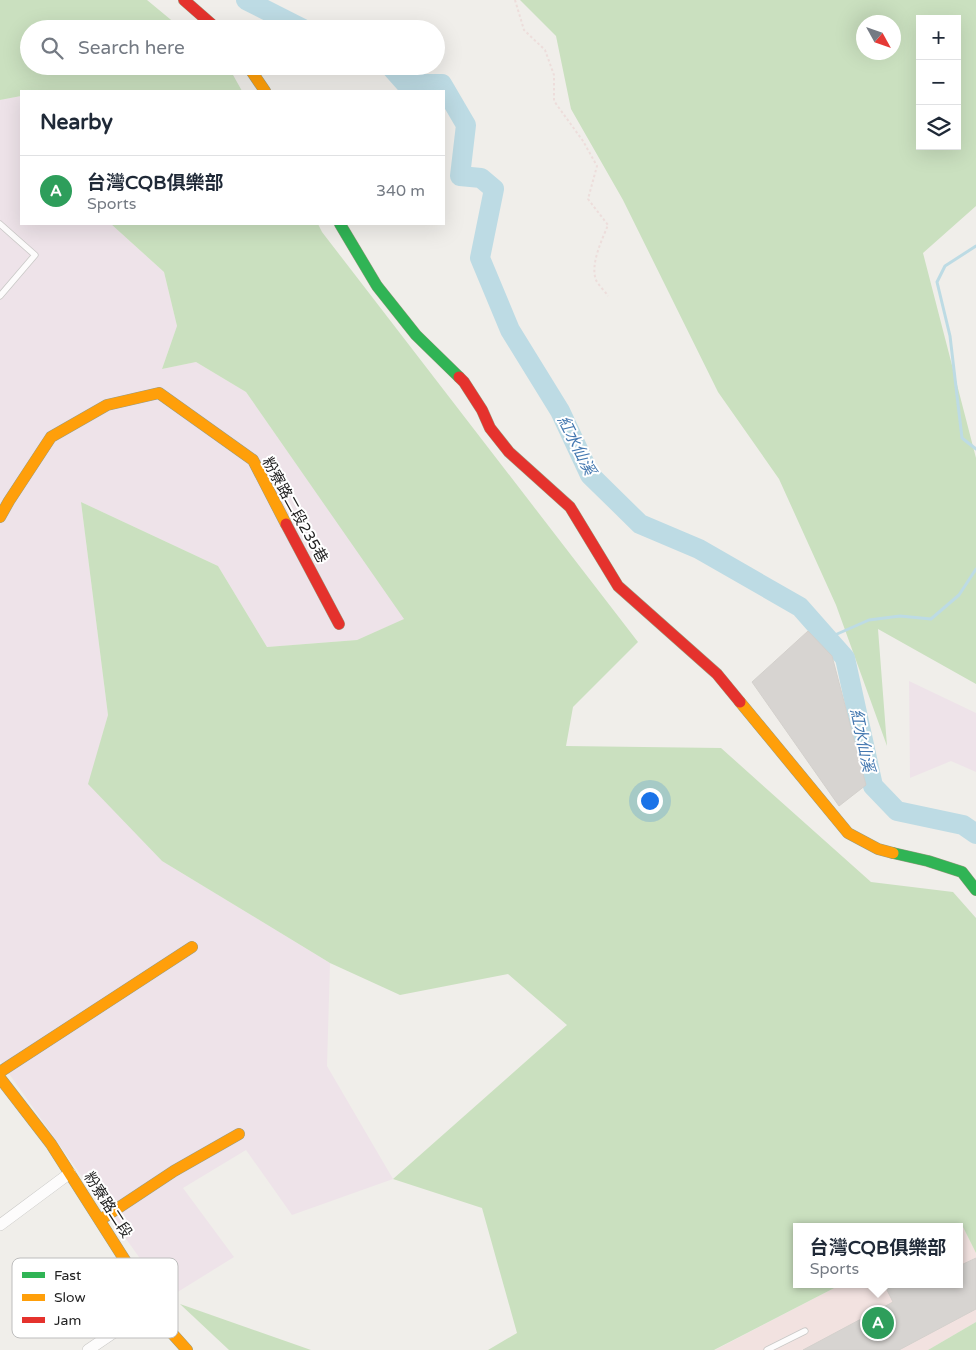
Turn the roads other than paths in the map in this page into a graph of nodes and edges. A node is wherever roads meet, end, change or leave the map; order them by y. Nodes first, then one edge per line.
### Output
1 (184, 0) edge
2 (207, 20) edge
3 (254, 75) edge
4 (264, 90) edge
5 (0, 224) edge
6 (341, 225) edge
7 (0, 296) edge
8 (0, 517) edge
9 (339, 624) dead end
10 (976, 890) edge
11 (192, 947) dead end
12 (0, 1072) edge
13 (0, 1078) edge
14 (239, 1134) dead end
15 (70, 1173) junction
16 (100, 1220) junction
17 (0, 1225) edge
18 (124, 1258) edge
19 (805, 1331) dead end
20 (106, 1338) edge
21 (177, 1338) edge
22 (88, 1350) edge
23 (187, 1350) edge
24 (767, 1350) edge

1 - 2 street
3 - 4 street
5 - 7 lane
6 - 10 street
8 - 9 street, 粉寮路二段235巷
11 - 12 street
13 - 15 street, 粉寮路二段
14 - 16 street
15 - 16 street, 粉寮路二段
15 - 17 street
16 - 18 street, 粉寮路二段
19 - 24 lane
20 - 22 street
21 - 23 street, 粉寮路二段

